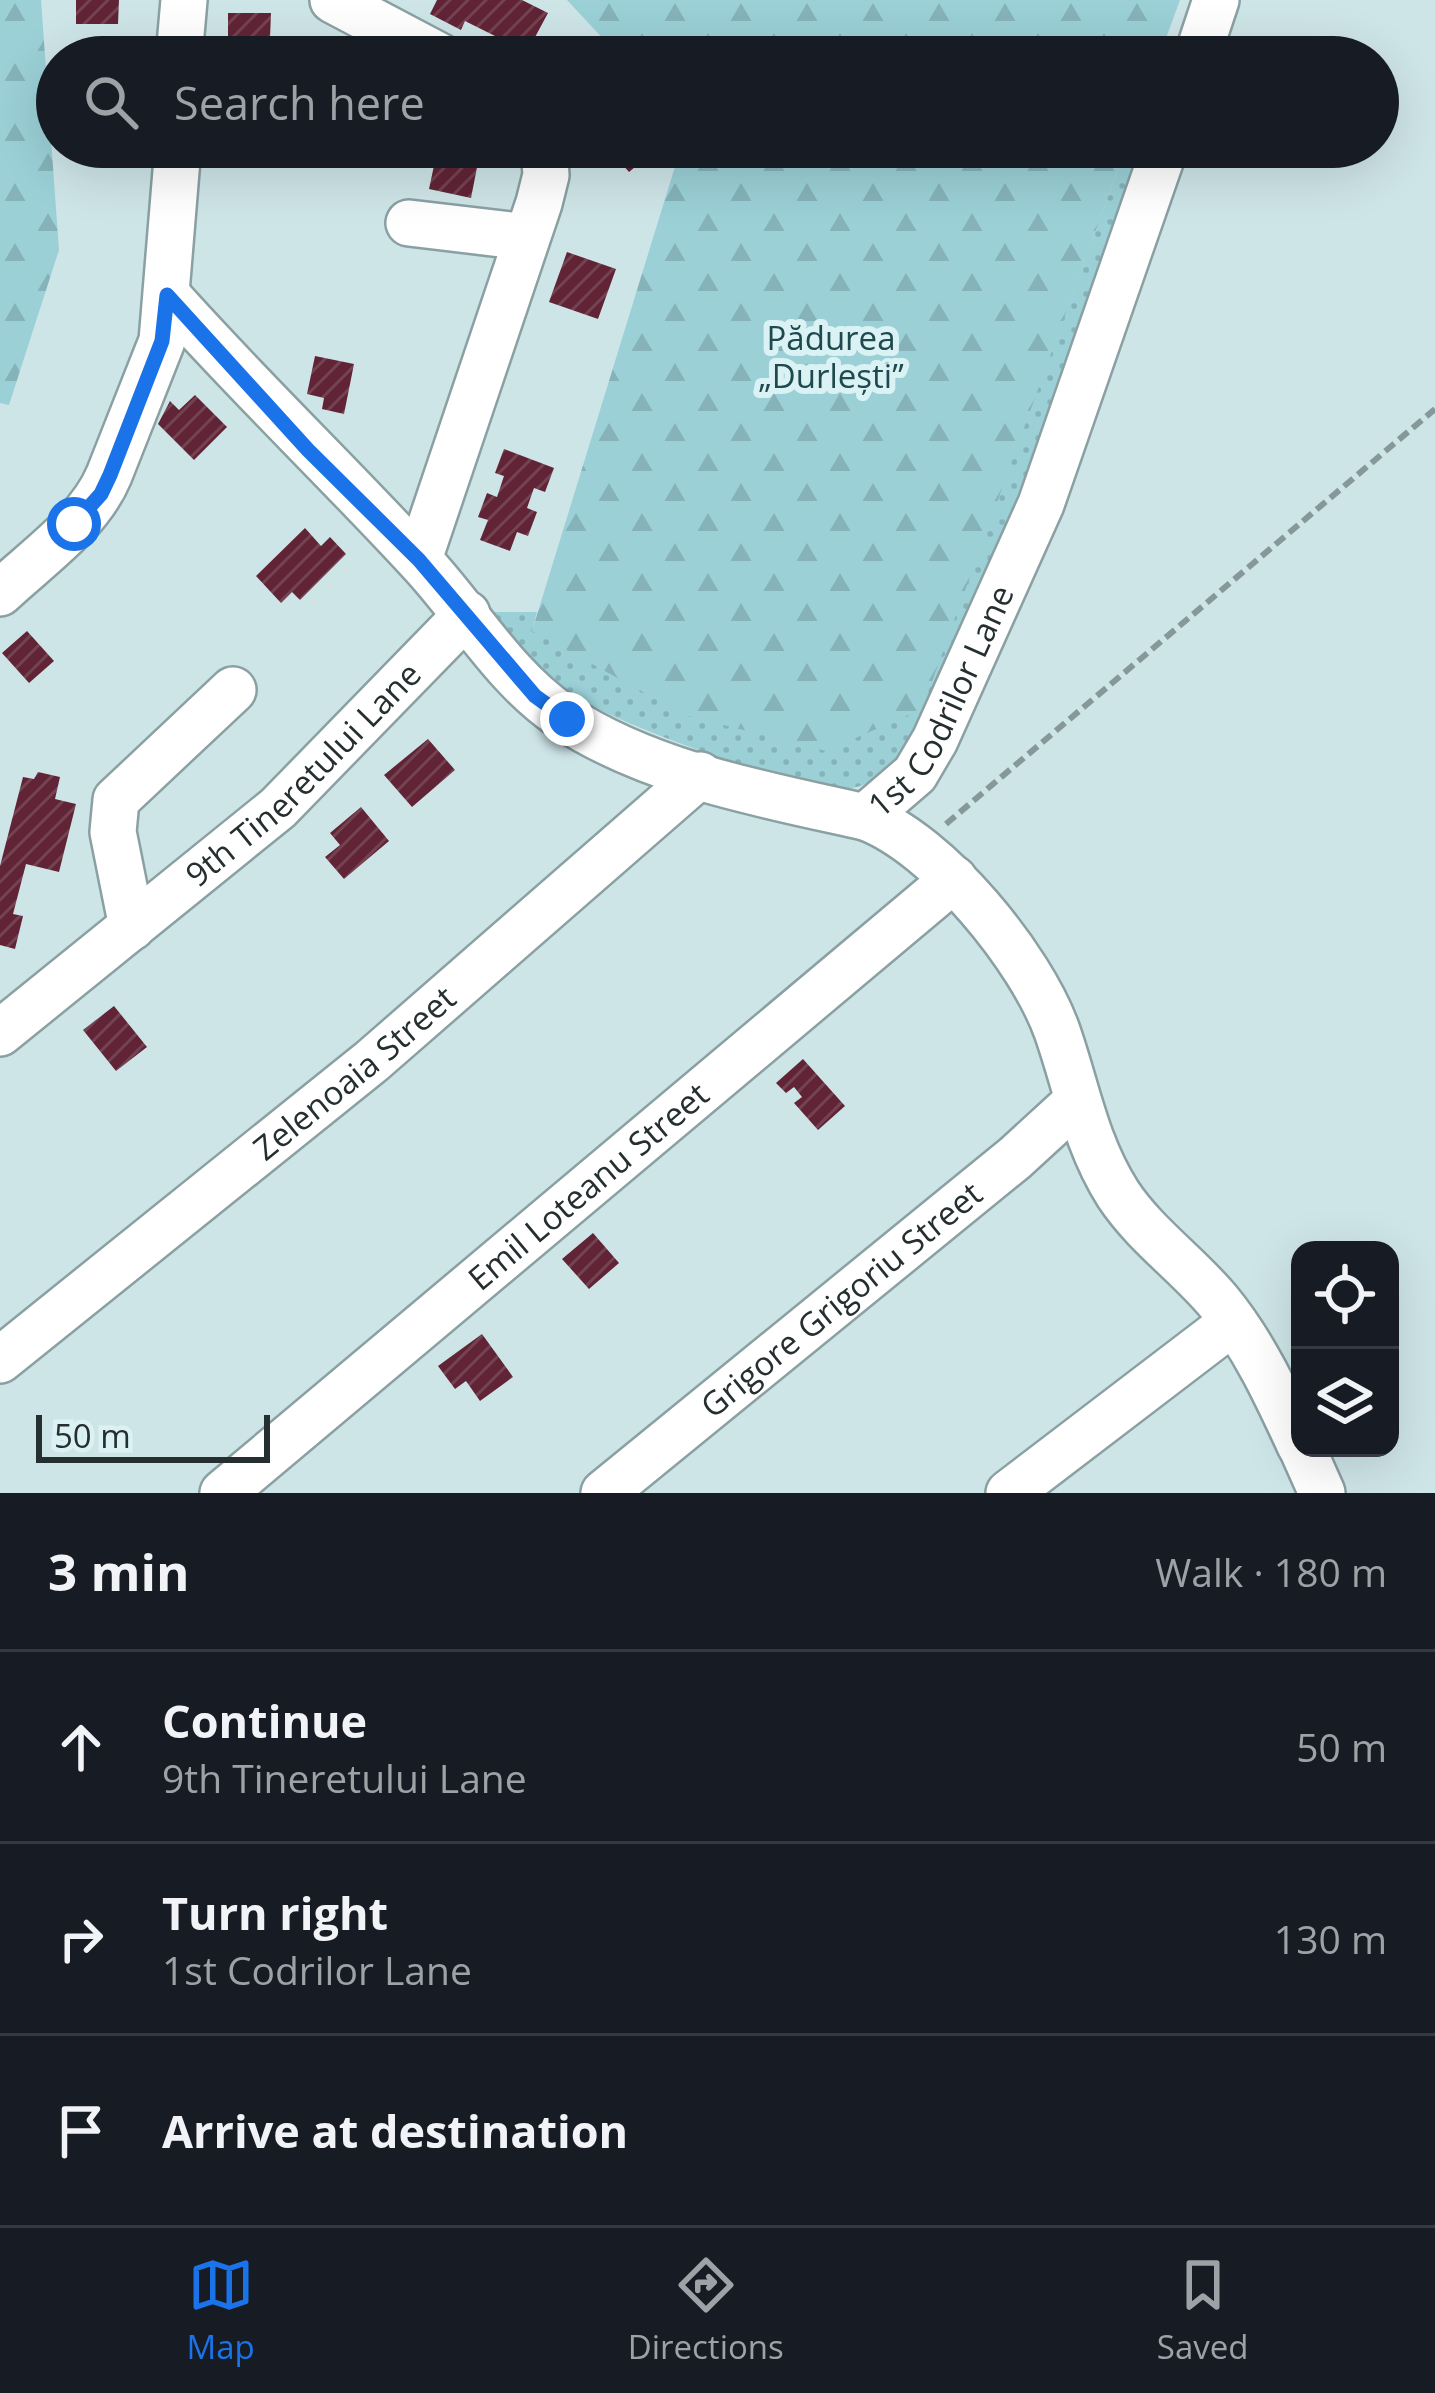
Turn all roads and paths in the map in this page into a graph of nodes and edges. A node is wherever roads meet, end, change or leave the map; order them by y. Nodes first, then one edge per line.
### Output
1 (184, 0) edge
2 (333, 0) edge
3 (1216, 0) edge
4 (180, 36) edge
5 (401, 36) edge
6 (1204, 36) edge
7 (176, 168) edge
8 (546, 168) edge
9 (1158, 168) edge
10 (409, 223) dead end
11 (527, 237) junction
12 (167, 295) junction
13 (1435, 409) edge
14 (419, 560) junction
15 (0, 592) edge
16 (466, 614) junction
17 (233, 690) dead end
18 (700, 775) junction
19 (866, 817) junction
20 (921, 846) junction
21 (954, 879) junction
22 (132, 927) junction
23 (0, 1033) edge
24 (1075, 1103) junction
25 (1233, 1322) junction
26 (0, 1360) edge
27 (1291, 1428) edge
28 (1306, 1457) edge
29 (223, 1493) edge
30 (604, 1493) edge
31 (1009, 1493) edge
32 (1322, 1493) edge

1 - 4 street
2 - 5 street
3 - 6 street
7 - 12 street
8 - 11 street
9 - 19 street, 1st Codrilor Lane
10 - 11 street
11 - 14 street
12 - 14 street, 1st Codrilor Lane
12 - 15 street
13 - 20 path
14 - 16 street, 1st Codrilor Lane
16 - 18 street, 1st Codrilor Lane
16 - 22 street, 9th Tineretului Lane
17 - 22 street
18 - 19 street, 1st Codrilor Lane
18 - 26 street, Zelenoaia Street
19 - 20 street
20 - 21 street
21 - 24 street
21 - 29 street, Emil Loteanu Street
22 - 23 street, 9th Tineretului Lane
24 - 25 street
24 - 30 street, Grigore Grigoriu Street
25 - 27 street
25 - 31 street
28 - 32 street

